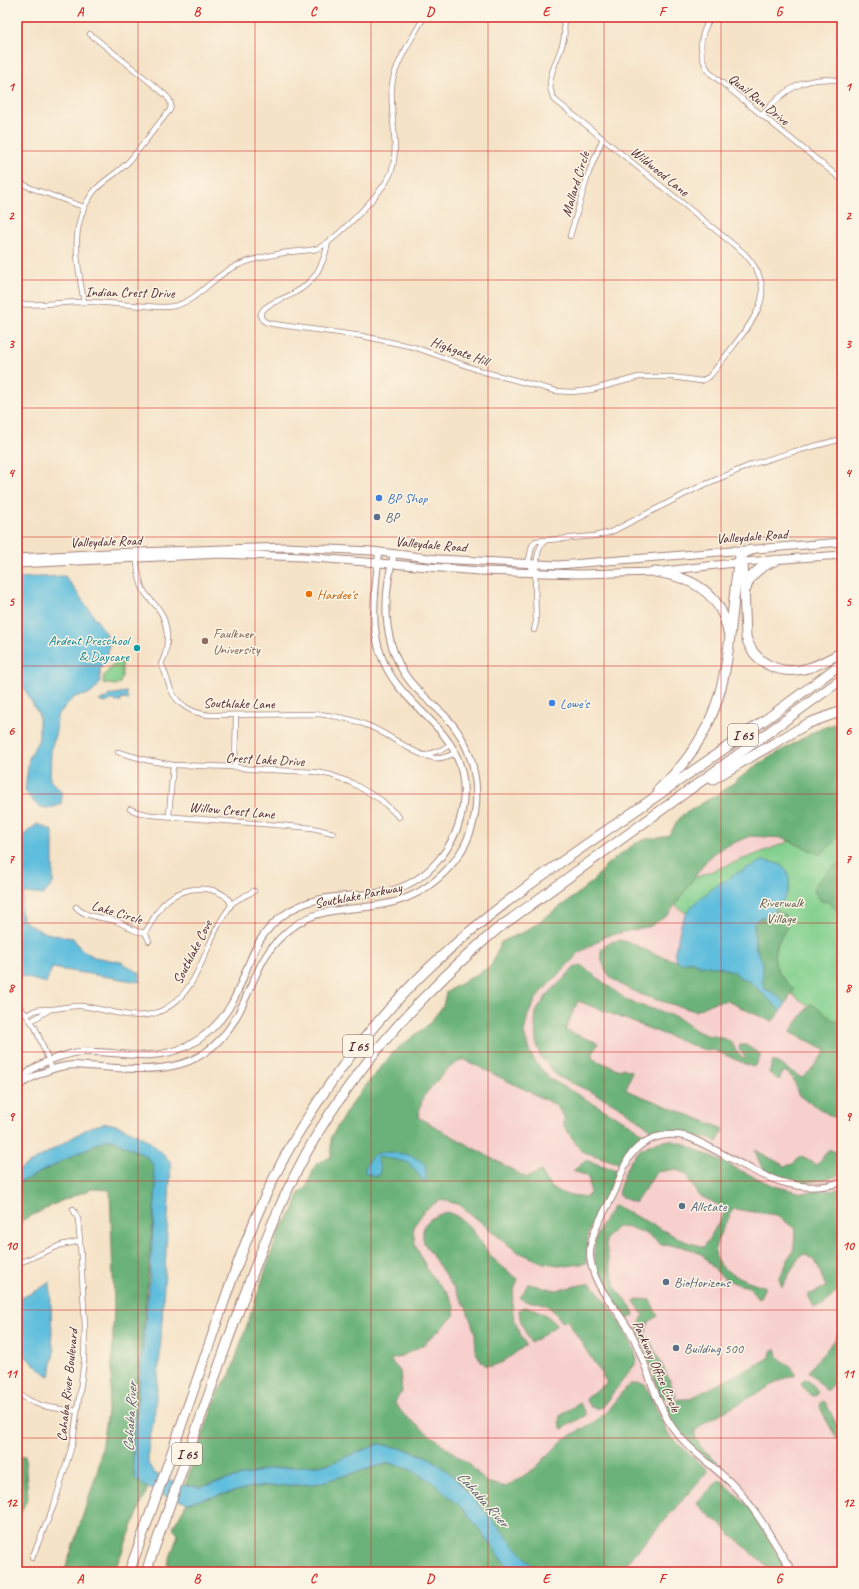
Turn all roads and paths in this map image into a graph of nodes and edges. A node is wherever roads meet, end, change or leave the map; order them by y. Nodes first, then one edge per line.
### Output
1 (424, 17) edge
2 (561, 17) edge
3 (711, 17) edge
4 (90, 34) dead end
5 (842, 81) edge
6 (762, 115) junction
7 (603, 138) junction
8 (842, 180) edge
9 (17, 181) edge
10 (84, 207) junction
11 (570, 236) dead end
12 (328, 243) junction
13 (84, 302) junction
14 (17, 304) edge
15 (740, 338) joint
16 (842, 439) edge
17 (546, 540) junction
18 (842, 542) edge
19 (751, 550) joint
20 (379, 552) junction
21 (394, 554) junction
22 (842, 555) edge
23 (136, 556) junction
24 (17, 558) edge
25 (740, 558) junction
26 (777, 560) junction
27 (378, 563) junction
28 (17, 564) edge
29 (391, 564) junction
30 (528, 564) junction
31 (537, 564) junction
32 (655, 572) junction
33 (535, 573) junction
34 (744, 595) junction
35 (534, 630) dead end
36 (730, 640) junction
37 (842, 652) edge
38 (842, 663) edge
39 (842, 679) edge
40 (842, 711) edge
41 (236, 715) junction
42 (465, 743) junction
43 (453, 749) junction
44 (118, 752) dead end
45 (426, 755) junction
46 (173, 765) junction
47 (235, 766) junction
48 (679, 798) junction
49 (643, 805) junction
50 (130, 809) dead end
51 (169, 816) junction
52 (399, 817) dead end
53 (333, 833) dead end
54 (254, 891) dead end
55 (231, 904) junction
56 (76, 907) dead end
57 (145, 932) junction
58 (149, 941) dead end
59 (17, 1003) edge
60 (49, 1010) junction
61 (27, 1015) junction
62 (31, 1021) junction
63 (48, 1061) junction
64 (52, 1069) junction
65 (17, 1084) edge
66 (17, 1088) edge
67 (842, 1182) edge
68 (73, 1209) dead end
69 (80, 1241) junction
70 (17, 1264) edge
71 (18, 1394) edge
72 (77, 1411) junction
73 (32, 1558) dead end
74 (129, 1572) edge
75 (146, 1572) edge
76 (793, 1572) edge

1 - 12 street, Indian Crest Drive
2 - 7 street, Wildwood Lane
3 - 6 street, Quail Run Drive
4 - 10 street
5 - 6 street
6 - 8 street, Quail Run Drive
7 - 11 street, Mallard Circle
7 - 15 street, Wildwood Lane
9 - 10 street
10 - 13 street
12 - 13 street, Indian Crest Drive
12 - 15 street, Highgate Hill
13 - 14 street, Indian Crest Drive
16 - 17 street
17 - 30 street
17 - 31 street
18 - 19 main road, Valleydale Road
19 - 25 highway
20 - 21 main road, Valleydale Road
20 - 23 main road, Valleydale Road
20 - 27 street, Southlake Parkway
21 - 29 street, Southlake Parkway
21 - 30 main road, Valleydale Road
22 - 26 main road, Valleydale Road
23 - 24 main road, Valleydale Road
23 - 27 main road, Valleydale Road
23 - 28 main road, Valleydale Road
23 - 41 street, Southlake Lane
25 - 26 main road, Valleydale Road
25 - 31 main road, Valleydale Road
25 - 32 main road, Valleydale Road
25 - 34 highway
25 - 36 highway
26 - 34 highway
27 - 29 main road, Valleydale Road
27 - 43 street, Southlake Parkway
29 - 33 main road, Valleydale Road
29 - 42 street, Southlake Parkway
30 - 31 main road, Valleydale Road
30 - 33 street
31 - 33 street
32 - 33 main road, Valleydale Road
32 - 36 highway
33 - 35 street
34 - 37 highway
36 - 49 highway
38 - 49 highway, I 65
39 - 48 highway, I 65
40 - 48 highway
41 - 45 street, Southlake Lane
41 - 47 street
42 - 43 street
42 - 64 street, Southlake Parkway
43 - 45 street
43 - 45 street, Southlake Lane
43 - 63 street, Southlake Parkway
44 - 46 street, Crest Lake Drive
46 - 47 street, Crest Lake Drive
46 - 51 street
47 - 52 street, Crest Lake Drive
48 - 75 highway, I 65
49 - 74 highway, I 65
50 - 51 street, Willow Crest Lane
51 - 53 street, Willow Crest Lane
54 - 55 street, Southlake Cove
55 - 57 street
55 - 60 street, Southlake Cove
56 - 57 street, Lake Circle
57 - 58 street, Lake Circle
59 - 61 street
60 - 61 street, Southlake Cove
60 - 62 street, Southlake Cove
61 - 62 street
62 - 63 street
63 - 64 street
63 - 65 street, Southlake Parkway
64 - 66 street, Southlake Parkway
67 - 76 street, Parkway Office Circle
68 - 69 street, Cahaba River Boulevard
69 - 70 street
69 - 72 street, Cahaba River Boulevard
71 - 72 street
72 - 73 street, Cahaba River Boulevard

